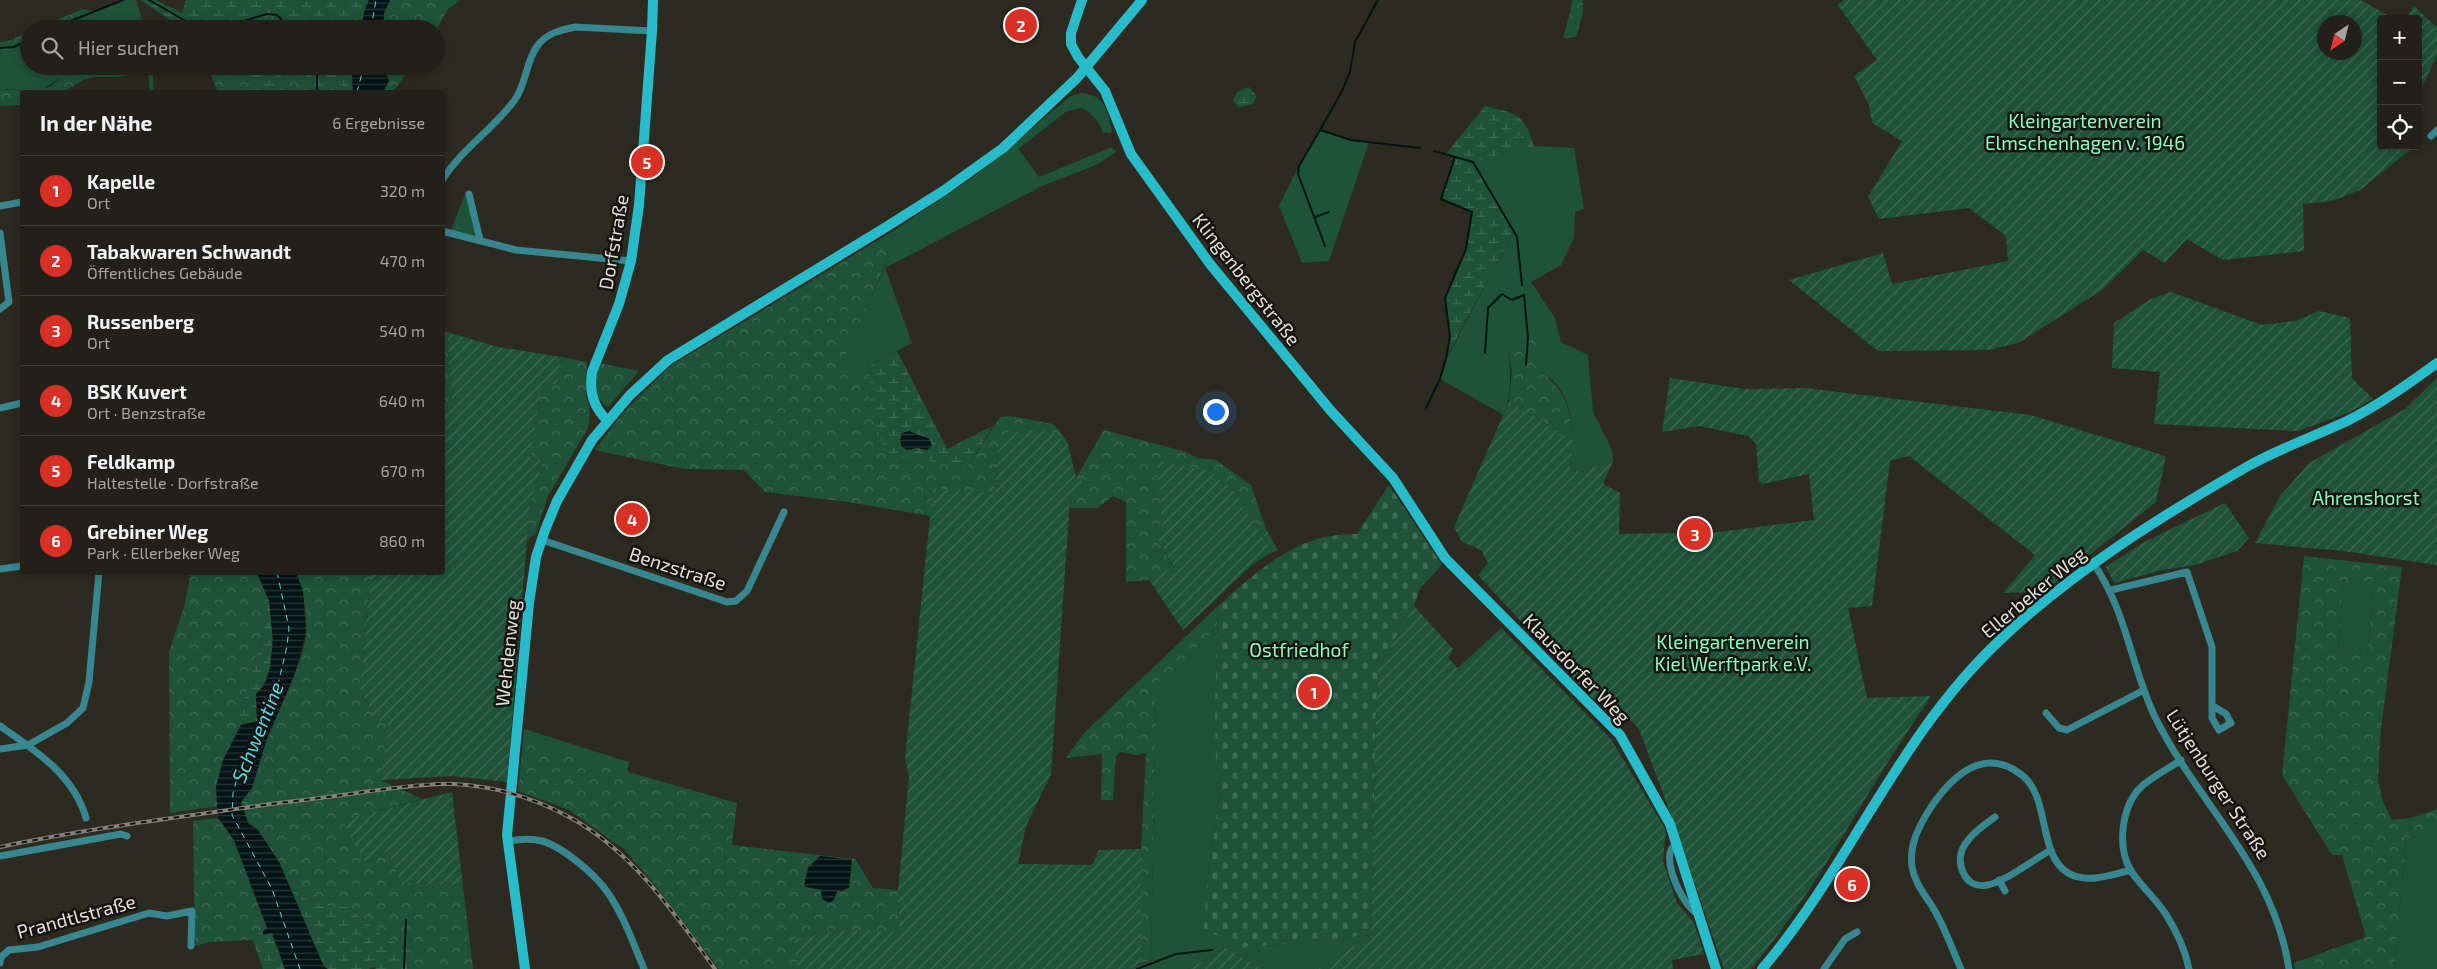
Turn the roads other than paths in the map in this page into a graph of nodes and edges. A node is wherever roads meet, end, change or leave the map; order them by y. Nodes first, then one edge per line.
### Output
1 (653, 0) edge
2 (1082, 0) edge
3 (1142, 0) edge
4 (652, 30) junction
5 (1087, 68) junction
6 (2437, 130) edge
7 (2431, 136) dead end
8 (445, 176) edge
9 (469, 194) dead end
10 (20, 202) edge
11 (0, 206) edge
12 (0, 232) edge
13 (445, 232) edge
14 (480, 240) junction
15 (631, 262) junction
16 (0, 309) edge
17 (2437, 363) edge
18 (20, 403) edge
19 (0, 408) edge
20 (607, 420) junction
21 (784, 512) dead end
22 (542, 540) junction
23 (1445, 558) joint
24 (2093, 563) junction
25 (20, 566) edge
26 (0, 569) edge
27 (99, 575) edge
28 (2111, 590) junction
29 (2144, 690) junction
30 (2213, 706) dead end
31 (2046, 713) dead end
32 (0, 726) edge
33 (28, 745) junction
34 (0, 749) edge
35 (2181, 760) junction
36 (1995, 817) dead end
37 (86, 818) dead end
38 (127, 836) dead end
39 (508, 841) junction
40 (2051, 850) junction
41 (0, 856) edge
42 (2131, 870) junction
43 (1999, 880) junction
44 (2006, 891) dead end
45 (1856, 932) dead end
46 (191, 946) dead end
47 (0, 966) edge
48 (525, 969) edge
49 (644, 969) edge
50 (1716, 969) edge
51 (1762, 969) edge
52 (1824, 969) edge
53 (1961, 969) edge
54 (2189, 969) edge
55 (2290, 969) edge

1 - 4 street, Dorfstraße
2 - 5 street, Klingenbergstraße
3 - 5 street, Wehdenweg
4 - 8 street
4 - 15 street, Dorfstraße
5 - 20 street, Wehdenweg
5 - 23 street, Klingenbergstraße
6 - 7 street
9 - 14 street
10 - 11 street
12 - 16 street
13 - 14 street
14 - 15 street
15 - 20 street, Dorfstraße
17 - 24 street, Ellerbeker Weg
18 - 19 street
20 - 22 street, Wehdenweg
21 - 22 street, Benzstraße
22 - 39 street, Wehdenweg
23 - 50 street, Klausdorfer Weg
24 - 28 street, Lütjenburger Straße
24 - 51 street, Ellerbeker Weg
25 - 26 street
27 - 33 street
28 - 29 street, Lütjenburger Straße
28 - 30 street
29 - 31 street
29 - 35 street, Lütjenburger Straße
32 - 33 street
33 - 34 street
33 - 37 street
35 - 42 street
35 - 55 street, Lütjenburger Straße
36 - 43 street
38 - 41 street
39 - 48 street, Wehdenweg
39 - 49 street
40 - 42 street
40 - 43 street
40 - 53 street
42 - 54 street
43 - 44 street
45 - 52 street
46 - 47 street, Prandtlstraße

